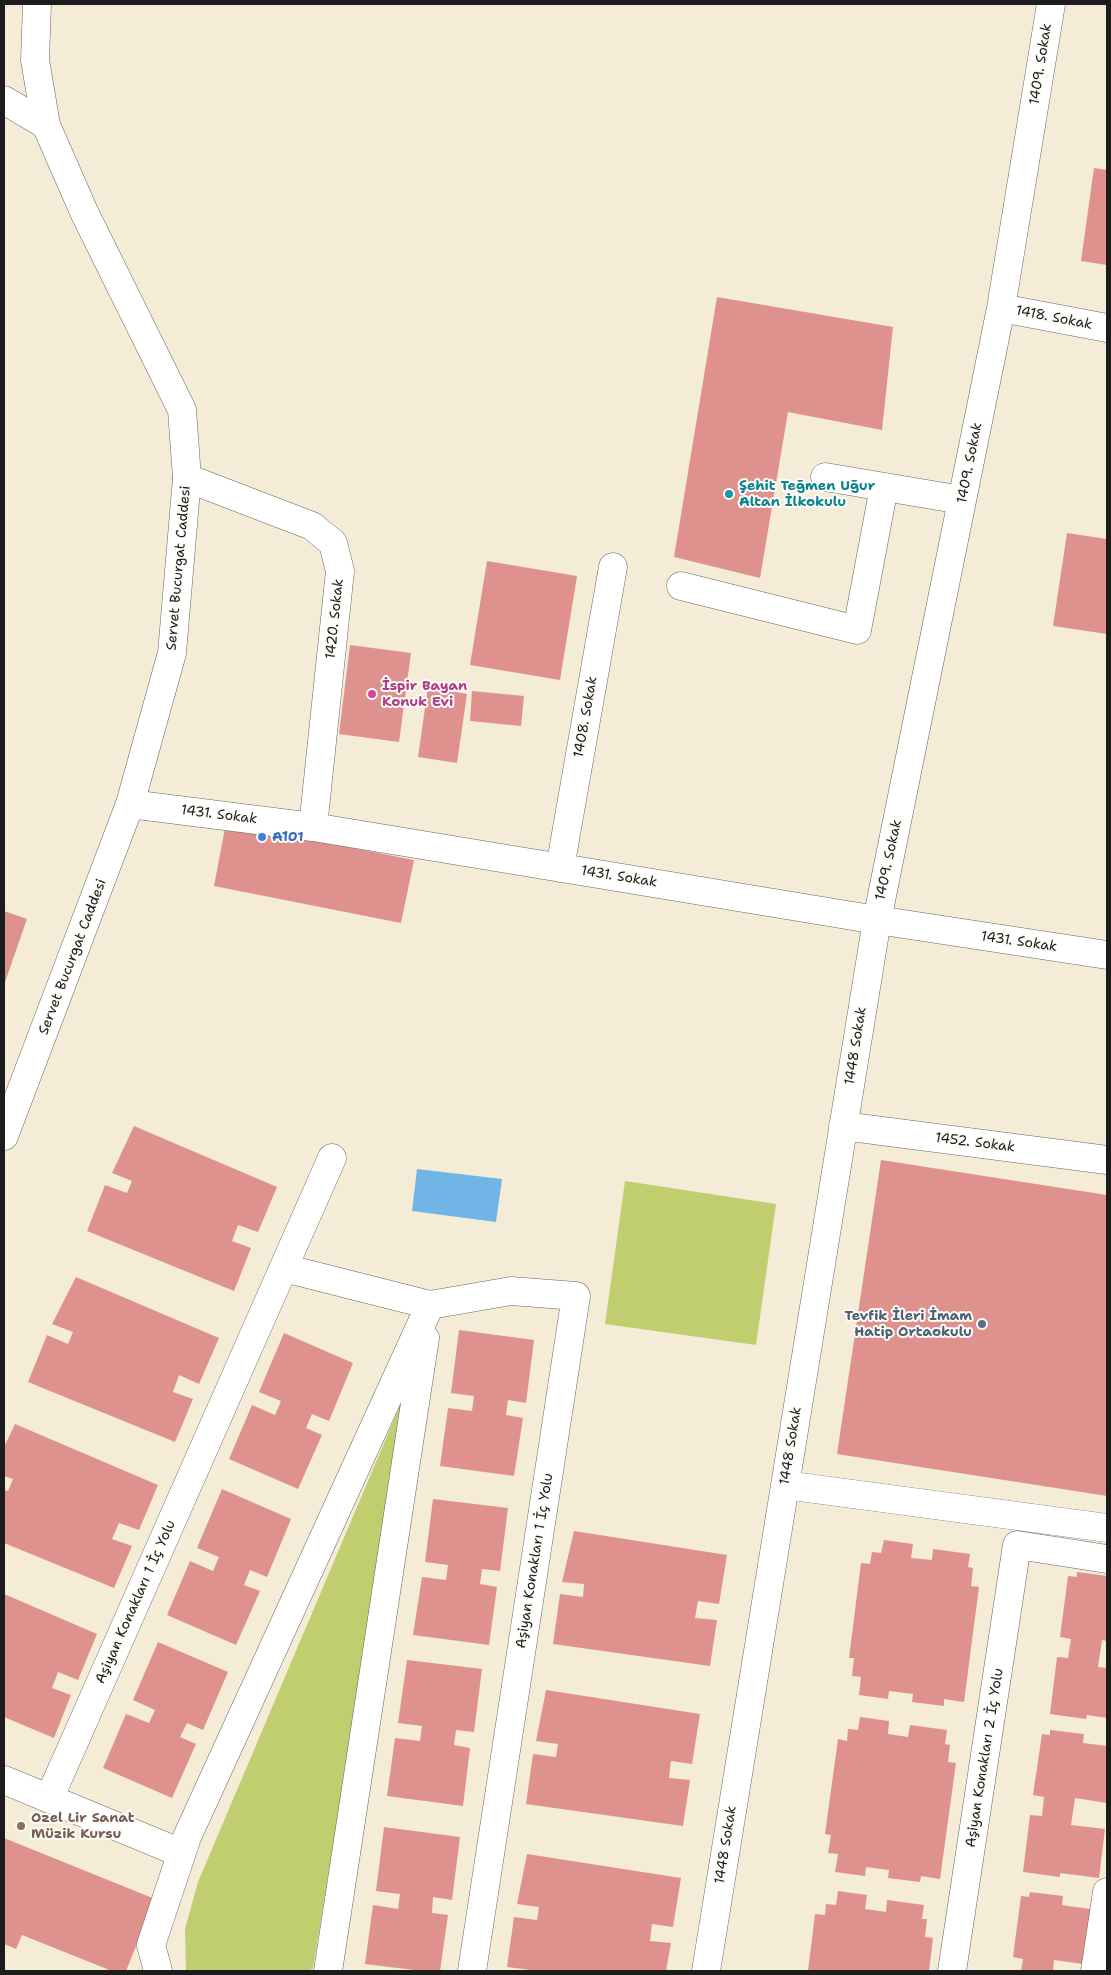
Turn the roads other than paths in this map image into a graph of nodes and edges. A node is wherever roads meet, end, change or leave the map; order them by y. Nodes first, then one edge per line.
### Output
1 (37, 4) edge
2 (1051, 4) edge
3 (4, 100) edge
4 (46, 125) junction
5 (1001, 308) junction
6 (1107, 328) edge
7 (825, 477) dead end
8 (187, 478) junction
9 (884, 487) junction
10 (962, 500) junction
11 (612, 567) dead end
12 (681, 586) dead end
13 (130, 804) junction
14 (313, 827) junction
15 (560, 868) junction
16 (877, 920) junction
17 (1107, 955) edge
18 (12, 1094) edge
19 (843, 1126) junction
20 (4, 1136) edge
21 (332, 1158) dead end
22 (1107, 1160) edge
23 (284, 1268) junction
24 (430, 1306) junction
25 (785, 1485) junction
26 (1107, 1528) edge
27 (1107, 1559) edge
28 (4, 1780) edge
29 (50, 1799) junction
30 (181, 1853) junction
31 (1107, 1892) edge
32 (158, 1971) edge
33 (328, 1971) edge
34 (472, 1971) edge
35 (706, 1971) edge
36 (952, 1971) edge
37 (1095, 1971) edge

1 - 4 street, Servet Bucurgat Caddesi
2 - 5 street, 1409. Sokak
3 - 4 street
4 - 8 street, Servet Bucurgat Caddesi
5 - 6 street, 1418. Sokak
5 - 10 street, 1409. Sokak
7 - 9 street
8 - 13 street, Servet Bucurgat Caddesi
8 - 14 street, 1420. Sokak
9 - 10 street
9 - 12 street
10 - 16 street, 1409. Sokak
11 - 15 street, 1408. Sokak
13 - 14 street, 1431. Sokak
13 - 18 street, Servet Bucurgat Caddesi
14 - 15 street, 1431. Sokak
15 - 16 street, 1431. Sokak
16 - 17 street, 1431. Sokak
16 - 19 street, 1448 Sokak
18 - 20 street, Servet Bucurgat Caddesi
19 - 22 street, 1452. Sokak
19 - 25 street, 1448 Sokak
21 - 23 street, Aşiyan Konakları 1 İç Yolu
23 - 24 street, Aşiyan Konakları 1 İç Yolu
23 - 29 street, Aşiyan Konakları 1 İç Yolu
24 - 30 street
24 - 33 street
24 - 34 street, Aşiyan Konakları 1 İç Yolu
25 - 26 street
25 - 35 street, 1448 Sokak
27 - 36 street, Aşiyan Konakları 2 İç Yolu
28 - 29 street
29 - 30 street
30 - 32 street
31 - 37 street

